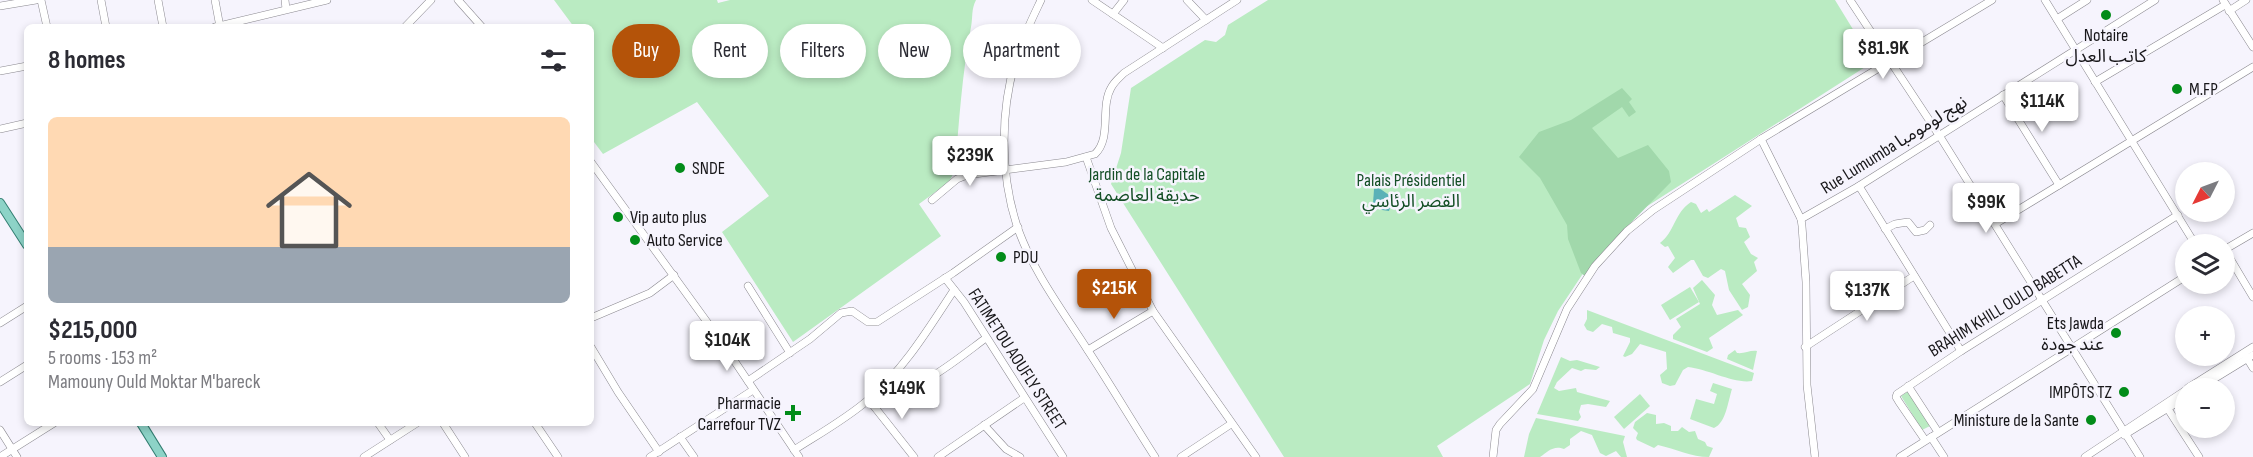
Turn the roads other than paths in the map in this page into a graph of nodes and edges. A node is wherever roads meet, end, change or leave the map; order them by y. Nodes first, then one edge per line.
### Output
1 (36, 0) edge
2 (41, 0) edge
3 (101, 0) edge
4 (158, 0) edge
5 (215, 0) edge
6 (285, 0) edge
7 (327, 0) edge
8 (431, 0) edge
9 (458, 0) edge
10 (1041, 0) edge
11 (1092, 0) edge
12 (1124, 0) edge
13 (1187, 0) edge
14 (1237, 0) edge
15 (1850, 0) edge
16 (1992, 0) edge
17 (2045, 0) edge
18 (2087, 0) edge
19 (2155, 0) edge
20 (2246, 0) edge
21 (2226, 5) edge
22 (0, 6) edge
23 (286, 9) junction
24 (1113, 14) junction
25 (2057, 19) junction
26 (1206, 20) junction
27 (46, 24) edge
28 (105, 24) edge
29 (162, 24) edge
30 (219, 24) edge
31 (230, 24) edge
32 (408, 24) edge
33 (479, 24) edge
34 (2253, 47) edge
35 (1163, 48) junction
36 (2076, 50) junction
37 (1889, 62) junction
38 (24, 67) edge
39 (2253, 67) edge
40 (0, 71) edge
41 (2095, 82) junction
42 (2003, 95) junction
43 (24, 124) edge
44 (0, 129) edge
45 (1939, 135) junction
46 (1761, 139) junction
47 (2132, 141) junction
48 (1086, 157) junction
49 (594, 166) edge
50 (1007, 169) junction
51 (2059, 184) junction
52 (1859, 186) junction
53 (932, 200) dead end
54 (0, 204) edge
55 (2175, 210) edge
56 (2175, 217) edge
57 (1801, 219) junction
58 (1995, 224) junction
59 (1930, 225) dead end
60 (1018, 227) junction
61 (1885, 229) junction
62 (2253, 233) edge
63 (24, 240) edge
64 (2235, 244) edge
65 (2235, 268) edge
66 (674, 275) junction
67 (1914, 276) junction
68 (945, 278) junction
69 (2175, 283) edge
70 (748, 286) dead end
71 (954, 290) junction
72 (2253, 297) edge
73 (2042, 299) junction
74 (24, 308) edge
75 (1154, 311) junction
76 (594, 317) edge
77 (0, 323) edge
78 (986, 338) junction
79 (1805, 346) junction
80 (2253, 347) edge
81 (2073, 349) junction
82 (1088, 350) junction
83 (1961, 351) junction
84 (594, 352) edge
85 (790, 353) junction
86 (2248, 356) edge
87 (24, 367) edge
88 (2253, 368) edge
89 (891, 378) junction
90 (2207, 378) edge
91 (2214, 378) edge
92 (748, 381) junction
93 (0, 382) edge
94 (1908, 386) junction
95 (753, 390) junction
96 (1024, 398) junction
97 (2175, 399) edge
98 (869, 400) junction
99 (2175, 402) edge
100 (2166, 406) junction
101 (1231, 424) junction
102 (984, 425) junction
103 (49, 426) edge
104 (143, 426) edge
105 (380, 426) edge
106 (412, 426) edge
107 (445, 426) edge
108 (537, 426) edge
109 (0, 430) edge
110 (1938, 432) junction
111 (2125, 432) junction
112 (681, 437) junction
113 (1928, 439) junction
114 (390, 441) junction
115 (12, 449) junction
116 (794, 450) junction
117 (659, 452) junction
118 (0, 457) edge
119 (17, 457) edge
120 (162, 457) edge
121 (366, 457) edge
122 (465, 457) edge
123 (558, 457) edge
124 (650, 457) edge
125 (694, 457) edge
126 (799, 457) edge
127 (914, 457) edge
128 (938, 457) edge
129 (1020, 457) edge
130 (1063, 457) edge
131 (1155, 457) edge
132 (1181, 457) edge
133 (1256, 457) edge
134 (1493, 457) edge
135 (1815, 457) edge
136 (1900, 457) edge
137 (1944, 457) edge
138 (2085, 457) edge
139 (2140, 457) edge
140 (2199, 457) edge

1 - 22 street
2 - 27 street
3 - 28 street
4 - 29 street
5 - 30 street
6 - 23 street
7 - 23 street
8 - 32 street
9 - 33 street
10 - 50 street
11 - 24 street
12 - 24 street
13 - 26 street
14 - 26 street
15 - 37 street
16 - 37 street
17 - 25 street
18 - 25 street
19 - 36 street, Rue Lumumba نهج لومومبا
20 - 21 street
21 - 34 street
21 - 41 street
23 - 31 street
24 - 35 street
25 - 36 street
26 - 35 street
35 - 48 street
36 - 41 street
36 - 42 street, Rue Lumumba نهج لومومبا
37 - 45 street
37 - 46 street
38 - 40 street
39 - 47 street
41 - 47 street
42 - 45 street, Rue Lumumba نهج لومومبا
42 - 51 street
43 - 44 street
45 - 52 street, Rue Lumumba نهج لومومبا
45 - 58 street
46 - 57 street
46 - 134 street
47 - 51 street
47 - 55 street
48 - 50 street
48 - 75 street
49 - 66 street
50 - 53 street
50 - 60 street
51 - 58 street
52 - 57 street, Rue Lumumba نهج لومومبا
52 - 61 street
54 - 63 main road
56 - 73 street, BRAHIM KHILL OULD BABETTA
57 - 79 street
58 - 73 street
59 - 61 street
60 - 68 street
60 - 82 street
61 - 67 street
62 - 64 street
65 - 72 street
66 - 76 street
66 - 92 street
67 - 79 street
67 - 83 street
68 - 71 street, FATIMETOU AOUFLY STREET
68 - 85 street
69 - 81 street
70 - 85 street
71 - 78 street, FATIMETOU AOUFLY STREET
71 - 89 street
73 - 81 street
73 - 83 street, BRAHIM KHILL OULD BABETTA
74 - 77 street
75 - 82 street
75 - 101 street
78 - 89 street
78 - 96 street, FATIMETOU AOUFLY STREET
79 - 135 street
80 - 86 street
81 - 110 street
81 - 111 street
82 - 131 street
83 - 94 street, BRAHIM KHILL OULD BABETTA
84 - 117 street
85 - 92 street
86 - 88 street
86 - 90 street
86 - 91 street
87 - 93 street
89 - 98 street
92 - 95 street
94 - 110 street
94 - 113 street
95 - 112 street
95 - 116 street
96 - 102 street
96 - 130 street, FATIMETOU AOUFLY STREET
97 - 100 street
98 - 116 street
98 - 127 street
99 - 100 street
100 - 111 street
100 - 140 street
101 - 132 street
101 - 133 street
102 - 128 street
102 - 129 street
103 - 115 street
104 - 120 main road
105 - 114 street
106 - 114 street
107 - 122 street
108 - 123 street
109 - 115 street
110 - 113 street
111 - 138 street
111 - 139 street
112 - 117 street
112 - 125 street
113 - 136 street
113 - 137 street
114 - 121 street
115 - 118 street
115 - 119 street
116 - 126 street
117 - 124 street

